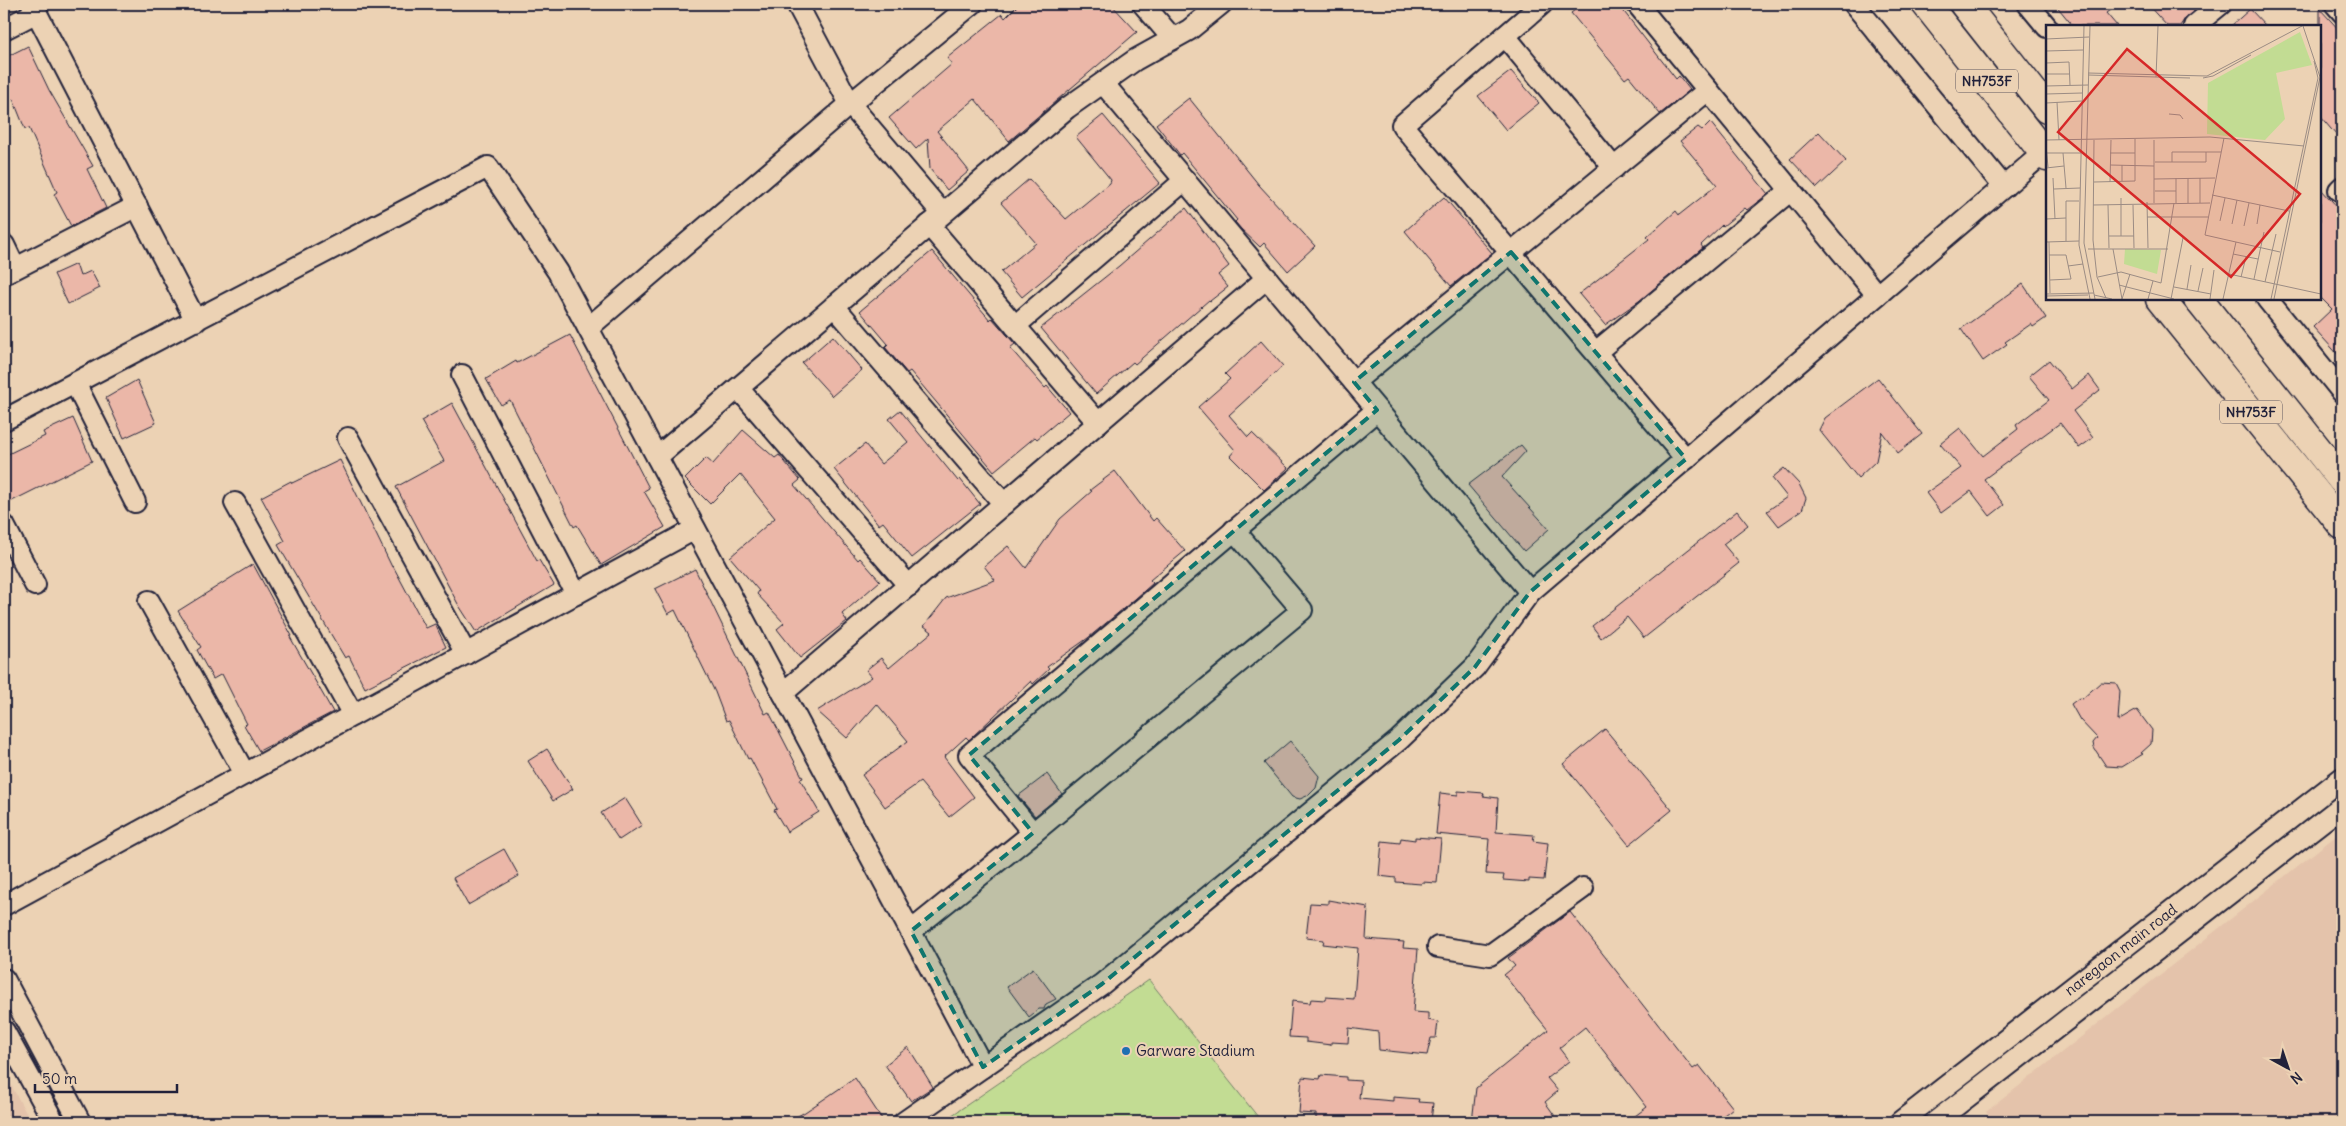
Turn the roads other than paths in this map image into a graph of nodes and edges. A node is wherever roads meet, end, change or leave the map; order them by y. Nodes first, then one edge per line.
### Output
1 (797, 4) edge
2 (972, 4) edge
3 (1143, 4) edge
4 (1221, 4) edge
5 (1542, 4) edge
6 (1637, 4) edge
7 (1854, 4) edge
8 (1926, 4) edge
9 (1964, 4) edge
10 (2028, 4) edge
11 (2221, 4) edge
12 (2335, 4) edge
13 (34, 8) edge
14 (2342, 12) edge
15 (2196, 25) edge
16 (2046, 26) edge
17 (4, 29) edge
18 (1505, 36) junction
19 (1173, 38) junction
20 (1103, 82) junction
21 (1708, 90) junction
22 (850, 104) junction
23 (2046, 108) edge
24 (2046, 153) edge
25 (1614, 168) junction
26 (1185, 180) junction
27 (2004, 187) junction
28 (1791, 190) junction
29 (136, 206) junction
30 (936, 219) junction
31 (4, 245) edge
32 (1511, 252) junction
33 (10, 271) edge
34 (1267, 278) junction
35 (1877, 295) junction
36 (2161, 300) edge
37 (2199, 300) edge
38 (2268, 300) edge
39 (834, 306) junction
40 (196, 320) junction
41 (1015, 326) junction
42 (588, 328) junction
43 (1596, 352) junction
44 (462, 375) dead end
45 (1354, 382) junction
46 (75, 383) junction
47 (738, 388) junction
48 (2342, 392) edge
49 (1377, 410) junction
50 (4, 420) edge
51 (1098, 423) junction
52 (348, 438) dead end
53 (657, 457) junction
54 (1686, 459) junction
55 (2342, 480) edge
56 (135, 502) dead end
57 (235, 503) dead end
58 (1004, 504) junction
59 (4, 525) edge
60 (2342, 525) edge
61 (695, 529) junction
62 (1234, 530) junction
63 (35, 585) dead end
64 (909, 586) junction
65 (1530, 592) junction
66 (576, 594) junction
67 (149, 601) dead end
68 (466, 654) junction
69 (783, 693) junction
70 (353, 715) junction
71 (245, 774) junction
72 (2342, 778) edge
73 (2342, 806) edge
74 (1033, 833) junction
75 (1584, 888) dead end
76 (4, 905) edge
77 (910, 931) junction
78 (1438, 947) dead end
79 (4, 980) edge
80 (4, 1031) edge
81 (983, 1067) junction
82 (1931, 1097) junction
83 (68, 1100) junction
84 (50, 1116) edge
85 (1944, 1120) edge
86 (80, 1122) edge
87 (904, 1122) edge
88 (1900, 1122) edge

1 - 22 street
2 - 22 street
3 - 19 street
4 - 19 street
5 - 18 street
6 - 21 street
7 - 27 street
8 - 24 highway, NH753F
9 - 23 highway, NH753F
10 - 16 street
11 - 15 street
12 - 14 street
13 - 17 street
13 - 29 street
18 - 25 street
18 - 32 street
19 - 20 street
20 - 26 street
20 - 30 street
21 - 25 street
21 - 28 street
22 - 30 street
22 - 42 street
24 - 27 street
25 - 32 street
26 - 34 street
26 - 41 street
27 - 35 street
28 - 35 street
28 - 43 street
29 - 33 street
29 - 40 street
30 - 39 street
30 - 41 street
31 - 33 street
32 - 43 street
32 - 45 street
34 - 45 street
34 - 51 street
35 - 54 street
36 - 60 highway, NH753F
37 - 55 highway, NH753F
38 - 48 street
39 - 47 street
39 - 58 street
40 - 42 street
40 - 46 street
41 - 51 street
42 - 53 street
43 - 54 street
44 - 66 street
45 - 49 street
46 - 50 street
46 - 56 street
47 - 53 street
47 - 64 street
49 - 62 street
49 - 65 street
51 - 58 street
52 - 68 street
53 - 61 street
54 - 65 street
57 - 70 street
58 - 64 street
59 - 63 street
61 - 66 street
61 - 69 street
62 - 74 street
62 - 74 street
64 - 69 street
65 - 81 street
66 - 68 street
67 - 71 street
68 - 70 street
69 - 77 street
70 - 71 street
71 - 76 street
72 - 82 street, naregaon main road
73 - 85 street, naregaon main road
74 - 77 street
75 - 78 street
77 - 81 street
79 - 83 street
80 - 84 street
81 - 87 street
82 - 85 street
82 - 88 street, naregaon main road
83 - 84 street
83 - 86 street

